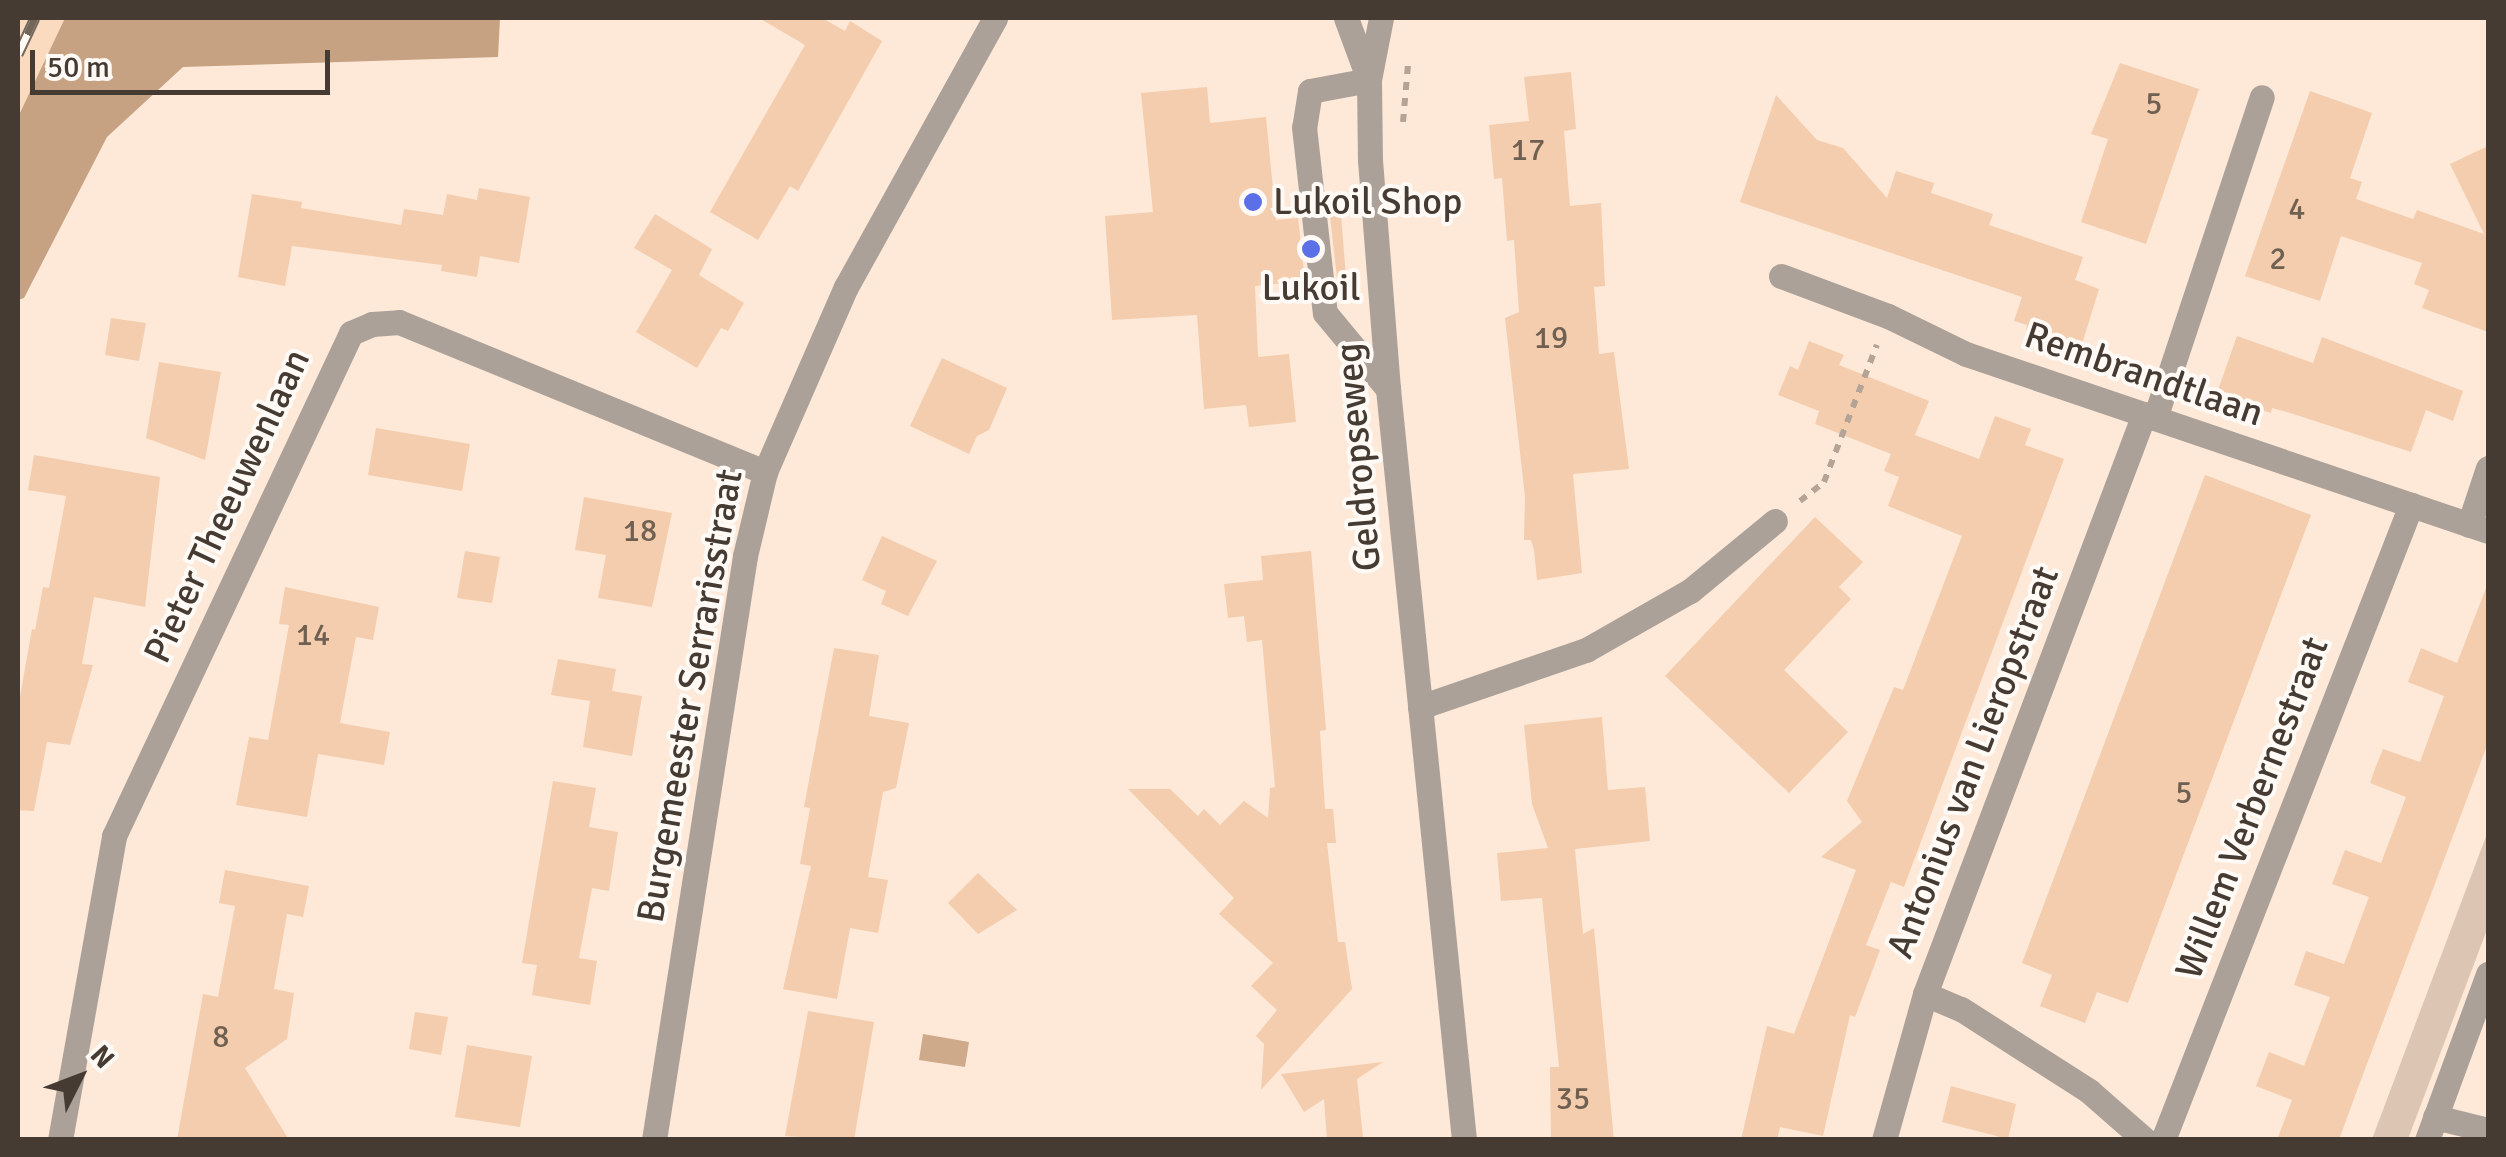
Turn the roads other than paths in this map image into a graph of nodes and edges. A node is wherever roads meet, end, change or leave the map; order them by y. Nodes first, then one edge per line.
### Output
1 (995, 18) edge
2 (1346, 18) edge
3 (1381, 18) edge
4 (1369, 80) junction
5 (2262, 97) dead end
6 (1780, 276) dead end
7 (1388, 389) junction
8 (2150, 416) junction
9 (2488, 468) edge
10 (765, 472) junction
11 (2412, 505) junction
12 (1775, 521) road end
13 (2479, 528) edge
14 (1420, 707) junction
15 (2488, 974) edge
16 (1925, 994) junction
17 (2431, 1128) edge
18 (2488, 1130) edge
19 (60, 1140) edge
20 (654, 1140) edge
21 (1464, 1140) edge
22 (1884, 1140) edge
23 (2146, 1140) edge
24 (2162, 1140) edge

1 - 10 street, Burgemeester Serrarisstraat
2 - 4 street, Geldropseweg
3 - 4 street, Geldropseweg
4 - 7 street, Geldropseweg
4 - 7 street
5 - 8 street, Antonius van Lieropstraat
6 - 8 street, Rembrandtlaan
7 - 14 street, Geldropseweg
8 - 11 street, Rembrandtlaan
8 - 16 street, Antonius van Lieropstraat
9 - 13 street
10 - 19 street, Pieter Theeuwenlaan
10 - 20 street, Burgemeester Serrarisstraat
11 - 13 street, Rembrandtlaan
11 - 24 street, Willem Verbernestraat
12 - 14 street
14 - 21 street, Geldropseweg
15 - 17 street
16 - 22 street, Antonius van Lieropstraat
16 - 23 street
17 - 18 street

